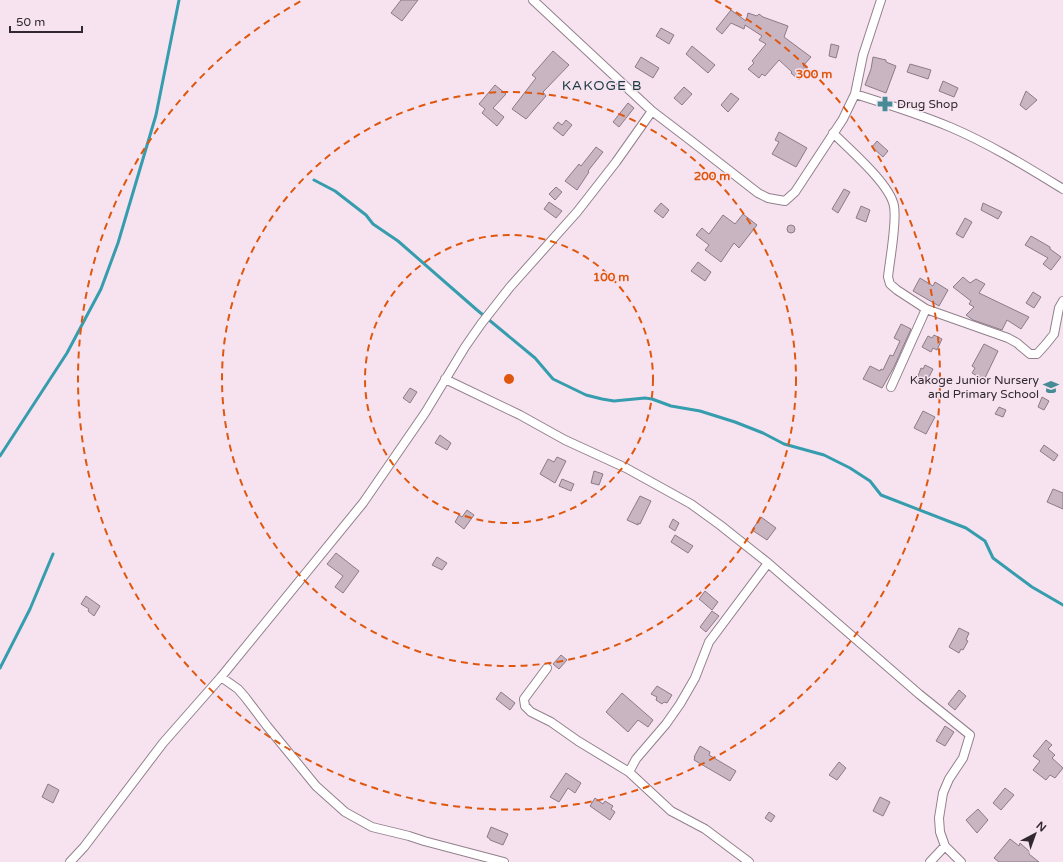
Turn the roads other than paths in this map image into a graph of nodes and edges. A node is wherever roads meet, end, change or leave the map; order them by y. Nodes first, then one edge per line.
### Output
1 (533, 0) edge
2 (881, 0) edge
3 (855, 94) junction
4 (652, 111) junction
5 (833, 133) junction
6 (1063, 189) edge
7 (1063, 301) edge
8 (926, 309) junction
9 (445, 379) junction
10 (891, 387) dead end
11 (768, 563) junction
12 (547, 668) dead end
13 (221, 677) junction
14 (628, 772) junction
15 (945, 846) junction
16 (70, 862) edge
17 (504, 862) edge
18 (749, 862) edge
19 (930, 862) edge
20 (961, 862) edge

1 - 4 street
2 - 3 street
3 - 5 street
3 - 6 street
4 - 5 street
4 - 9 street
5 - 8 street
7 - 8 street
8 - 10 street
9 - 11 street
9 - 13 street
11 - 14 street
11 - 15 street
12 - 14 street
13 - 16 street
13 - 17 street
14 - 18 street
15 - 19 street
15 - 20 street

